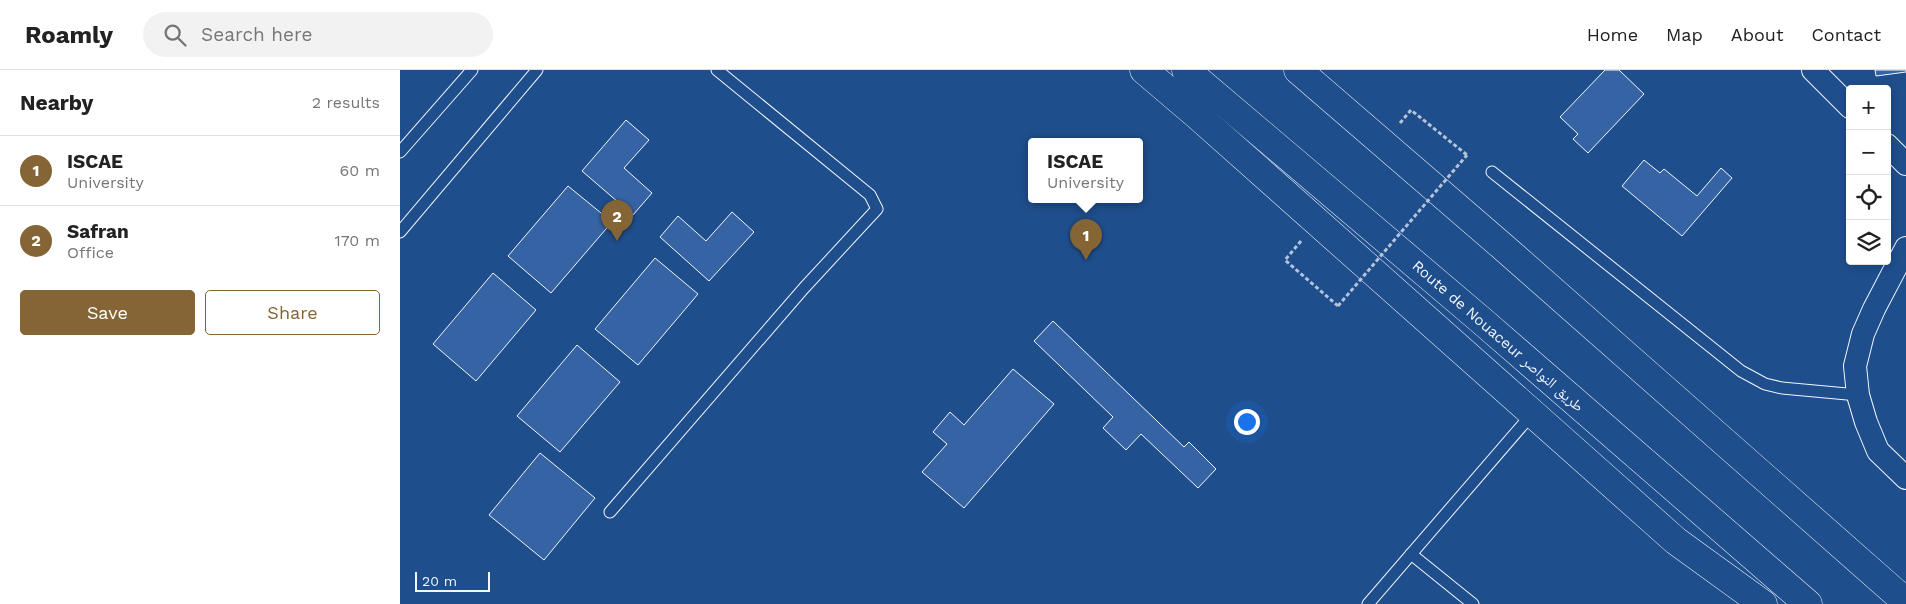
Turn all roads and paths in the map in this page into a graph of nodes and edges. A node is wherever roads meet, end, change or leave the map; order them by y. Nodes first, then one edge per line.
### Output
1 (472, 70) edge
2 (537, 70) edge
3 (717, 70) edge
4 (1144, 70) edge
5 (1186, 70) edge
6 (1298, 70) edge
7 (1813, 70) edge
8 (1846, 103) edge
9 (1411, 110) dead end
10 (1891, 149) edge
11 (400, 152) edge
12 (1906, 164) edge
13 (1492, 172) dead end
14 (400, 232) edge
15 (1906, 248) edge
16 (1285, 260) dead end
17 (1858, 395) junction
18 (1532, 414) junction
19 (1906, 478) edge
20 (610, 512) dead end
21 (1412, 554) junction
22 (1906, 602) edge
23 (1368, 604) edge
24 (1473, 604) edge
25 (1763, 604) edge
26 (1808, 604) edge

1 - 11 lane
2 - 14 lane
3 - 20 lane
4 - 18 highway
5 - 26 highway, Route de Nouaceur طريق النواصر
6 - 22 highway
7 - 8 street
9 - 16 path, bridge
10 - 12 street
13 - 17 lane
15 - 17 street
17 - 19 street
18 - 21 lane
18 - 25 highway
21 - 23 lane
21 - 24 lane

